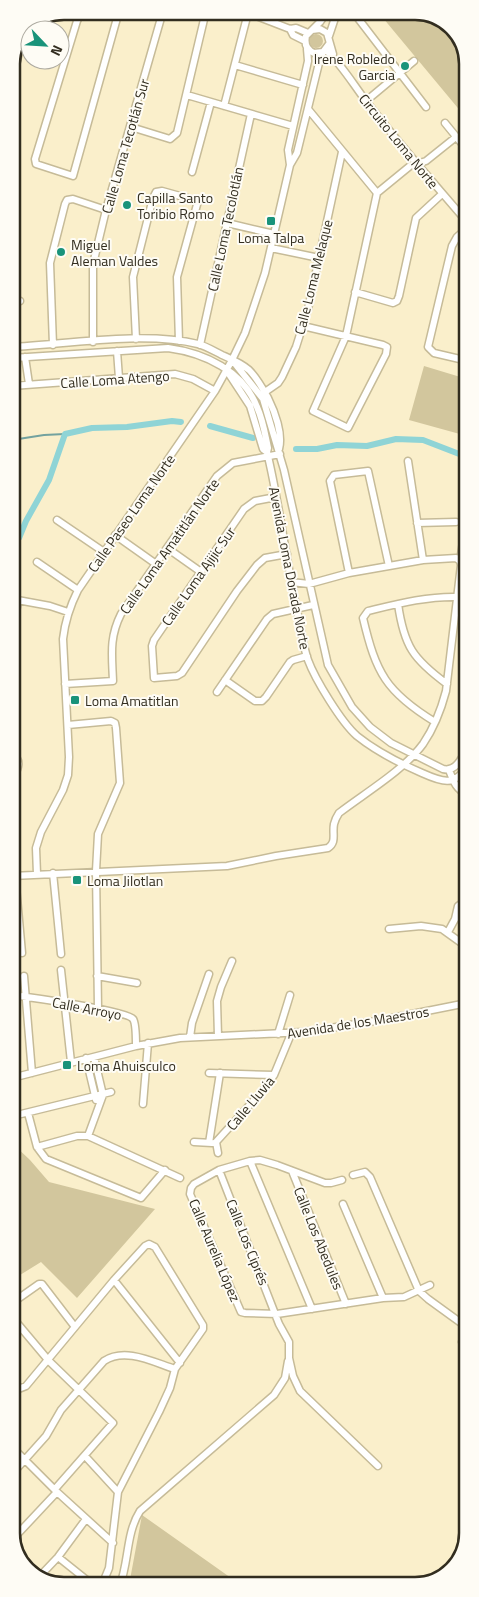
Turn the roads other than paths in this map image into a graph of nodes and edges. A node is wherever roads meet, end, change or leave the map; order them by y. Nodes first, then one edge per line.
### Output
1 (78, 20) edge
2 (116, 20) edge
3 (161, 20) edge
4 (204, 20) edge
5 (245, 20) edge
6 (267, 20) edge
7 (321, 20) edge
8 (334, 20) edge
9 (358, 20) edge
10 (290, 29) junction
11 (310, 31) junction
12 (329, 36) junction
13 (305, 41) junction
14 (307, 49) junction
15 (326, 49) junction
16 (414, 61) dead end
17 (235, 65) junction
18 (399, 73) junction
19 (303, 85) junction
20 (187, 95) junction
21 (366, 101) junction
22 (210, 102) junction
23 (224, 106) junction
24 (426, 107) dead end
25 (308, 109) junction
26 (250, 114) junction
27 (445, 123) dead end
28 (293, 126) junction
29 (131, 127) junction
30 (456, 137) junction
31 (459, 141) edge
32 (342, 152) junction
33 (417, 164) junction
34 (290, 165) junction
35 (192, 172) dead end
36 (377, 193) junction
37 (442, 194) junction
38 (106, 210) junction
39 (459, 213) edge
40 (226, 223) junction
41 (274, 234) junction
42 (459, 235) edge
43 (271, 248) junction
44 (319, 258) junction
45 (355, 292) junction
46 (303, 326) junction
47 (346, 336) junction
48 (136, 339) junction
49 (179, 341) junction
50 (93, 342) junction
51 (53, 345) junction
52 (200, 345) junction
53 (20, 347) edge
54 (117, 351) junction
55 (20, 357) edge
56 (25, 357) junction
57 (459, 359) edge
58 (232, 360) junction
59 (227, 370) junction
60 (119, 378) junction
61 (29, 384) junction
62 (20, 385) edge
63 (215, 391) junction
64 (265, 392) junction
65 (279, 452) junction
66 (268, 453) junction
67 (408, 461) dead end
68 (276, 497) junction
69 (57, 520) dead end
70 (456, 522) dead end
71 (417, 523) junction
72 (115, 535) junction
73 (167, 548) junction
74 (104, 552) junction
75 (287, 554) junction
76 (423, 560) junction
77 (459, 560) edge
78 (37, 562) dead end
79 (156, 564) junction
80 (389, 566) junction
81 (201, 572) junction
82 (349, 573) junction
83 (291, 582) junction
84 (309, 584) junction
85 (459, 586) edge
86 (78, 590) junction
87 (458, 597) junction
88 (20, 601) edge
89 (398, 604) junction
90 (313, 605) junction
91 (296, 609) junction
92 (68, 612) junction
93 (307, 656) junction
94 (225, 680) junction
95 (65, 684) junction
96 (447, 684) junction
97 (217, 692) dead end
98 (435, 722) junction
99 (68, 725) junction
100 (413, 754) junction
101 (459, 759) edge
102 (404, 764) junction
103 (452, 769) junction
104 (459, 771) edge
105 (459, 777) edge
106 (454, 780) junction
107 (459, 788) edge
108 (96, 871) junction
109 (53, 873) junction
110 (36, 874) junction
111 (20, 875) edge
112 (459, 905) edge
113 (389, 929) dead end
114 (448, 932) junction
115 (20, 936) edge
116 (459, 941) edge
117 (22, 953) dead end
118 (61, 954) dead end
119 (232, 961) dead end
120 (61, 970) dead end
121 (209, 974) dead end
122 (24, 976) dead end
123 (98, 976) junction
124 (137, 983) dead end
125 (290, 995) dead end
126 (20, 996) edge
127 (26, 997) junction
128 (64, 1004) junction
129 (459, 1005) edge
130 (98, 1008) junction
131 (278, 1034) junction
132 (291, 1034) junction
133 (218, 1036) junction
134 (190, 1037) junction
135 (148, 1043) junction
136 (136, 1046) junction
137 (94, 1057) junction
138 (86, 1058) junction
139 (71, 1062) junction
140 (209, 1072) dead end
141 (32, 1073) junction
142 (220, 1073) junction
143 (274, 1074) junction
144 (20, 1076) edge
145 (111, 1092) dead end
146 (103, 1094) junction
147 (95, 1096) junction
148 (143, 1104) dead end
149 (98, 1108) junction
150 (28, 1113) junction
151 (20, 1115) edge
152 (88, 1136) junction
153 (194, 1142) dead end
154 (213, 1143) junction
155 (37, 1147) junction
156 (218, 1153) dead end
157 (250, 1161) junction
158 (165, 1170) junction
159 (219, 1170) junction
160 (292, 1171) junction
161 (354, 1175) dead end
162 (180, 1178) dead end
163 (342, 1180) dead end
164 (343, 1204) dead end
165 (114, 1280) junction
166 (430, 1285) dead end
167 (419, 1291) junction
168 (20, 1297) edge
169 (383, 1298) junction
170 (346, 1304) junction
171 (312, 1309) junction
172 (277, 1314) junction
173 (459, 1322) edge
174 (20, 1327) edge
175 (75, 1327) junction
176 (289, 1358) junction
177 (48, 1361) junction
178 (180, 1363) junction
179 (175, 1369) junction
180 (20, 1387) edge
181 (78, 1389) junction
182 (20, 1456) edge
183 (85, 1456) junction
184 (24, 1460) junction
185 (20, 1465) edge
186 (378, 1466) dead end
187 (56, 1491) junction
188 (118, 1492) junction
189 (86, 1519) junction
190 (20, 1531) edge
191 (113, 1543) junction
192 (58, 1557) junction
193 (44, 1572) edge
194 (83, 1577) edge
195 (105, 1577) edge
196 (123, 1577) edge

1 - 2 street
3 - 29 street, Calle Loma Tecotlán Sur
4 - 20 street
5 - 17 street
6 - 10 street
7 - 11 street
8 - 12 street
9 - 18 street
10 - 11 street
10 - 13 street
11 - 12 street
11 - 13 street
12 - 15 street
13 - 14 street
14 - 15 street
14 - 19 street, Calle Paseo Loma Norte
15 - 21 street, Circuito Loma Norte
15 - 25 street, Calle Paseo Loma Norte
16 - 18 street
17 - 19 street
17 - 23 street
18 - 21 street
18 - 24 street
19 - 28 street, Calle Paseo Loma Norte
20 - 22 street
20 - 29 street
21 - 33 street, Circuito Loma Norte
22 - 23 street
22 - 35 street
23 - 26 street
25 - 32 street
25 - 34 street, Calle Paseo Loma Norte
26 - 28 street
26 - 40 street, Calle Loma Tecolotlán
27 - 30 street
28 - 34 street, Calle Paseo Loma Norte
29 - 38 street, Calle Loma Tecotlán Sur
30 - 31 street
30 - 33 street
32 - 36 street
32 - 44 street, Calle Loma Melaque
33 - 36 street
33 - 37 street, Circuito Loma Norte
34 - 41 street, Calle Paseo Loma Norte
36 - 45 street
37 - 39 street, Circuito Loma Norte
37 - 45 street
38 - 50 street, Calle Loma Tecotlán Sur
38 - 51 street
40 - 41 street
40 - 52 street, Calle Loma Tecolotlán
41 - 43 street, Calle Paseo Loma Norte
42 - 57 street
43 - 44 street
43 - 58 street, Calle Paseo Loma Norte
44 - 46 street, Calle Loma Melaque
45 - 47 street
46 - 47 street
46 - 64 street, Calle Loma Melaque
47 - 47 street
48 - 49 street, Avenida Loma Dorada Norte
48 - 49 street
48 - 50 street, Avenida Loma Dorada Norte
49 - 52 street, Avenida Loma Dorada Norte
50 - 51 street, Avenida Loma Dorada Norte
51 - 53 street, Avenida Loma Dorada Norte
52 - 58 street, Avenida Loma Dorada Norte
54 - 56 street, Avenida Loma Dorada Norte
54 - 59 street, Avenida Loma Dorada Norte
54 - 60 street
55 - 56 street, Avenida Loma Dorada Norte
56 - 61 street
58 - 59 street, Calle Paseo Loma Norte
58 - 64 street, Avenida Loma Dorada Norte
58 - 65 street, Avenida Loma Dorada Norte
59 - 63 street, Calle Paseo Loma Norte
59 - 66 street, Avenida Loma Dorada Norte
60 - 61 street, Calle Loma Atengo
60 - 63 street, Calle Loma Atengo
61 - 62 street, Calle Loma Atengo
63 - 72 street, Calle Paseo Loma Norte
64 - 65 street, Avenida Loma Dorada Norte
65 - 66 street, Calle Loma Amatitlán Norte
65 - 84 street, Avenida Loma Dorada Norte
66 - 68 street, Avenida Loma Dorada Norte
66 - 73 street, Calle Loma Amatitlán Norte
67 - 71 street
68 - 75 street, Avenida Loma Dorada Norte
68 - 81 street, Calle Loma Ajijic Sur
69 - 74 street
70 - 71 street
71 - 76 street
72 - 74 street, Calle Paseo Loma Norte
72 - 79 street
73 - 79 street, Calle Loma Amatitlán Norte
73 - 81 street
74 - 86 street, Calle Paseo Loma Norte
75 - 81 street, Calle Loma Ajijic Sur
75 - 83 street, Avenida Loma Dorada Norte
76 - 77 street
76 - 80 street
78 - 86 street
79 - 95 street, Calle Loma Amatitlán Norte
80 - 82 street
80 - 82 street
82 - 84 street
83 - 84 street
83 - 91 street, Avenida Loma Dorada Norte
84 - 90 street, Avenida Loma Dorada Norte
85 - 87 street
86 - 92 street, Calle Paseo Loma Norte
87 - 89 street
87 - 96 street
88 - 92 street
89 - 96 street
89 - 98 street
90 - 91 street
90 - 100 street, Avenida Loma Dorada Norte
91 - 93 street, Avenida Loma Dorada Norte
91 - 94 street
92 - 95 street, Calle Paseo Loma Norte
93 - 94 street
93 - 102 street, Avenida Loma Dorada Norte
94 - 97 street
95 - 99 street, Calle Paseo Loma Norte
96 - 98 street
98 - 100 street
99 - 108 street
99 - 110 street, Calle Paseo Loma Norte
100 - 102 street
100 - 103 street
101 - 103 street
102 - 106 street
102 - 108 street
103 - 104 street
103 - 106 street
105 - 106 street
106 - 107 street
108 - 109 street
108 - 123 street
109 - 110 street
109 - 118 street
110 - 111 street
112 - 114 street
113 - 114 street
114 - 116 street
115 - 117 street
119 - 133 street
120 - 128 street
121 - 134 street
122 - 127 street
123 - 124 street
123 - 130 street
125 - 131 street
126 - 127 street, Calle Arroyo
127 - 128 street, Calle Arroyo
127 - 141 street
128 - 130 street, Calle Arroyo
128 - 139 street
129 - 132 street, Avenida de los Maestros
130 - 136 street, Calle Arroyo
131 - 132 street, Avenida de los Maestros
131 - 133 street, Avenida de los Maestros
132 - 143 street, Calle Lluvia
133 - 134 street, Avenida de los Maestros
134 - 135 street, Avenida de los Maestros
135 - 136 street, Avenida de los Maestros
135 - 148 street
136 - 137 street, Avenida de los Maestros
137 - 138 street, Avenida de los Maestros
137 - 146 street
138 - 139 street, Avenida de los Maestros
138 - 147 street
139 - 141 street, Avenida de los Maestros
140 - 142 street
141 - 144 street, Avenida de los Maestros
142 - 143 street
142 - 154 street
143 - 154 street, Calle Lluvia
145 - 146 street
146 - 147 street
146 - 149 street
147 - 149 street
147 - 150 street
149 - 152 street
150 - 151 street
150 - 155 street
152 - 155 street
152 - 158 street
153 - 154 street
154 - 156 street
155 - 158 street
157 - 159 street
157 - 160 street
157 - 171 street
158 - 162 street
159 - 172 street, Calle Los Ciprés
159 - 172 street, Calle Aurelia López
160 - 163 street
160 - 170 street, Calle Los Abedules
161 - 167 street
164 - 169 street
165 - 175 street
165 - 178 street
165 - 178 street
166 - 167 street
167 - 169 street
167 - 173 street
168 - 175 street
169 - 170 street
170 - 171 street
171 - 172 street
172 - 176 street, Calle Los Ciprés
174 - 177 street
175 - 177 street
176 - 186 street, Calle Los Ciprés
176 - 196 street
177 - 180 street
177 - 181 street
178 - 179 street
179 - 181 street
179 - 188 street
181 - 183 street
181 - 184 street
182 - 184 street
183 - 187 street
183 - 188 street
184 - 185 street
184 - 187 street
187 - 189 street
187 - 190 street
188 - 191 street
189 - 191 street
189 - 192 street
191 - 195 street
192 - 193 street
192 - 194 street

